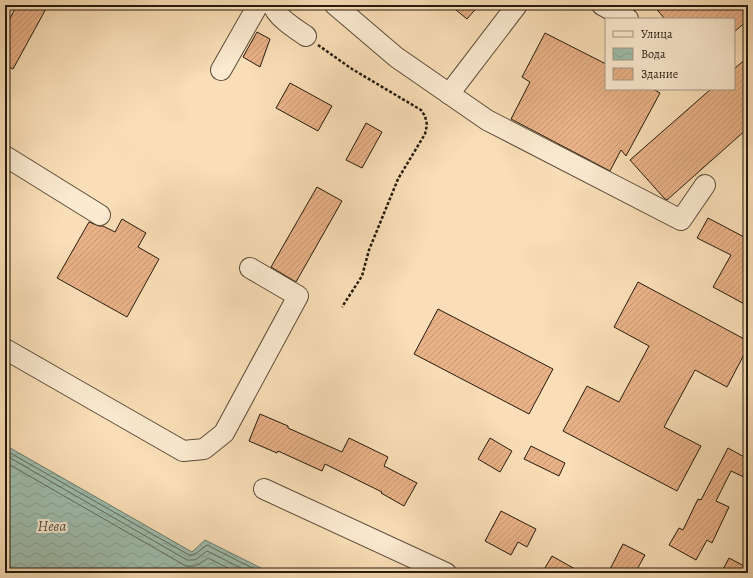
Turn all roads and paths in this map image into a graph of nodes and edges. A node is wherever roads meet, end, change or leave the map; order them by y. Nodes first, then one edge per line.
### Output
1 (258, 5) edge
2 (273, 5) edge
3 (335, 5) edge
4 (517, 5) edge
5 (602, 5) edge
6 (626, 18) edge
7 (306, 36) joint
8 (221, 70) dead end
9 (449, 94) junction
10 (5, 156) edge
11 (706, 185) dead end
12 (100, 215) dead end
13 (250, 268) dead end
14 (342, 307) dead end
15 (5, 349) edge
16 (268, 495) dead end
17 (446, 573) edge

1 - 8 street
2 - 7 street
3 - 9 street
4 - 9 street
5 - 6 street
7 - 14 path
9 - 11 street
10 - 12 street
13 - 15 street
16 - 17 street

